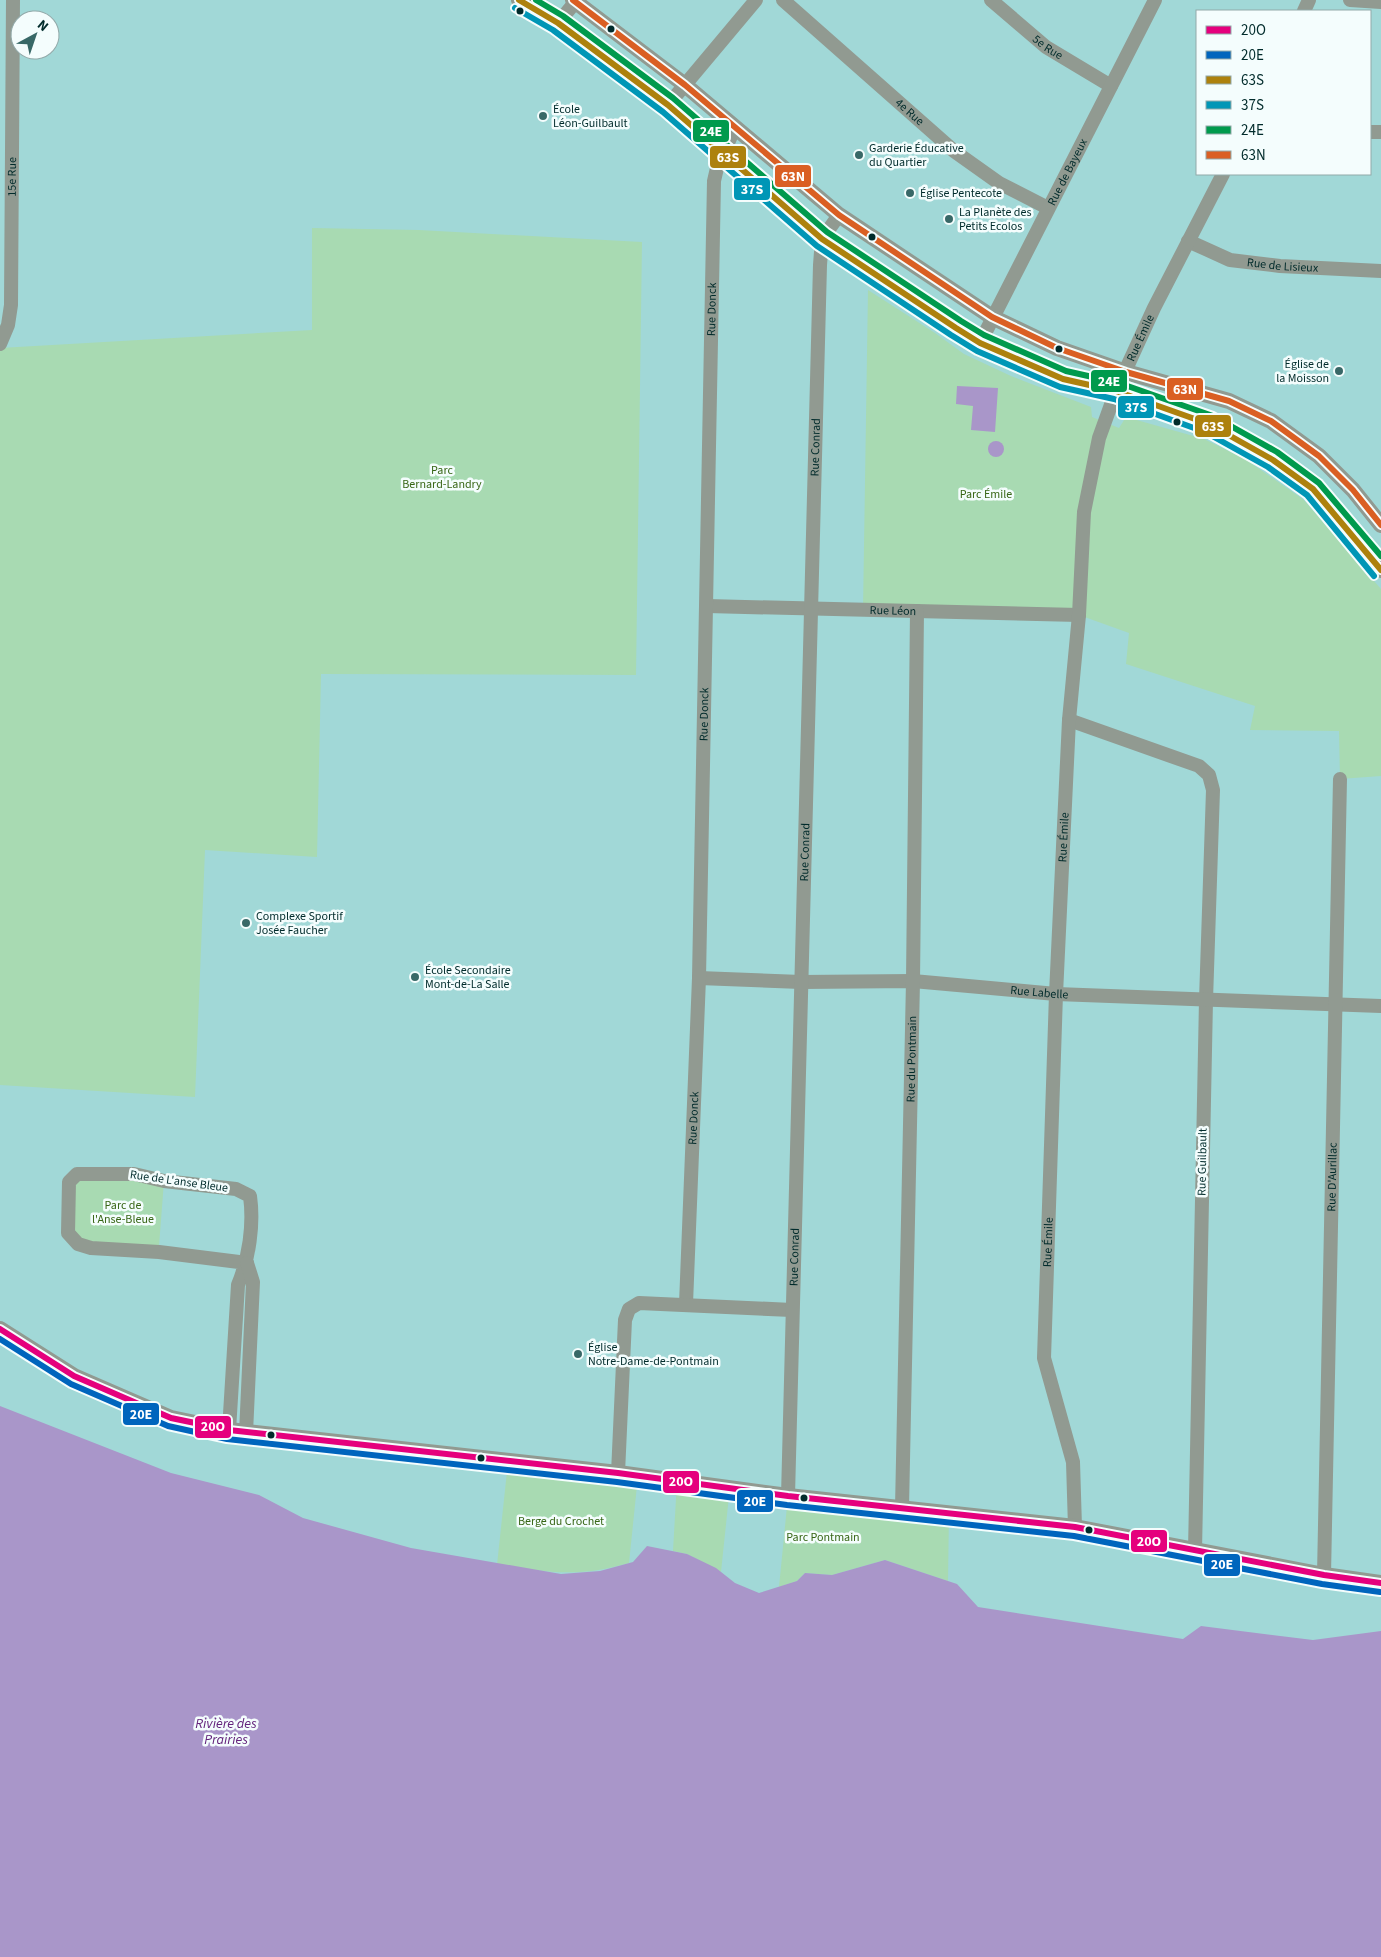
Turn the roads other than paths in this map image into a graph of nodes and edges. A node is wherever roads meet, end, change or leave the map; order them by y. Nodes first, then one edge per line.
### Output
1 (519, 0) edge
2 (575, 0) edge
3 (756, 0) edge
4 (783, 0) edge
5 (991, 0) edge
6 (1155, 0) edge
7 (1350, 0) edge
8 (1381, 2) edge
9 (11, 3) edge
10 (558, 23) junction
11 (685, 85) junction
12 (1111, 86) junction
13 (668, 105) junction
14 (735, 127) junction
15 (723, 152) junction
16 (1222, 175) edge
17 (1048, 208) junction
18 (839, 215) junction
19 (822, 239) junction
20 (1188, 241) junction
21 (1381, 271) edge
22 (992, 317) junction
23 (980, 343) junction
24 (0, 344) edge
25 (1126, 372) junction
26 (1116, 391) junction
27 (1381, 524) edge
28 (1381, 570) edge
29 (707, 606) junction
30 (811, 608) junction
31 (917, 611) junction
32 (1079, 615) junction
33 (1069, 720) junction
34 (1340, 779) dead end
35 (699, 978) junction
36 (801, 982) junction
37 (913, 982) junction
38 (1056, 994) junction
39 (1206, 1000) junction
40 (1337, 1004) junction
41 (1381, 1006) edge
42 (247, 1263) junction
43 (686, 1304) junction
44 (792, 1310) junction
45 (0, 1329) edge
46 (229, 1430) junction
47 (246, 1433) junction
48 (618, 1473) junction
49 (788, 1496) junction
50 (902, 1508) junction
51 (1075, 1527) junction
52 (1195, 1551) junction
53 (1324, 1575) junction
54 (1381, 1583) edge

1 - 10 street
2 - 10 street
2 - 11 street
3 - 11 street
4 - 17 street, 4e Rue
5 - 12 street, 5e Rue
6 - 12 street, Rue de Bayeux
7 - 8 street
9 - 24 street, 15e Rue
10 - 13 street
11 - 13 street
11 - 14 street
12 - 17 street, Rue de Bayeux
13 - 15 street
14 - 15 street, Rue Donck
14 - 18 street
15 - 19 street
15 - 29 street, Rue Donck
16 - 20 street, Rue Émile
17 - 22 street, Rue de Bayeux
18 - 19 street
18 - 22 street
19 - 23 street
19 - 30 street, Rue Conrad
20 - 21 street, Rue de Lisieux
20 - 25 street, Rue Émile
22 - 23 street, Rue de Bayeux
22 - 25 street
23 - 26 street
25 - 26 street, Rue Émile
25 - 27 street
26 - 28 street
26 - 32 street, Rue Émile
29 - 30 street, Rue Léon
29 - 35 street, Rue Donck
30 - 31 street, Rue Léon
30 - 36 street, Rue Conrad
31 - 32 street, Rue Léon
31 - 37 street, Rue du Pontmain
32 - 33 street, Rue Émile
33 - 38 street, Rue Émile
33 - 39 street, Rue Guilbault
34 - 40 street, Rue D'Aurillac
35 - 36 street, Rue Labelle
35 - 43 street, Rue Donck
36 - 37 street, Rue Labelle
36 - 44 street, Rue Conrad
37 - 38 street, Rue Labelle
37 - 50 street, Rue du Pontmain
38 - 39 street, Rue Labelle
38 - 51 street, Rue Émile
39 - 40 street, Rue Labelle
39 - 52 street, Rue Guilbault
40 - 41 street, Rue Labelle
40 - 53 street, Rue D'Aurillac
42 - 42 street, Rue de L'anse Bleue
42 - 46 street, Rue de L'anse Bleue
42 - 47 street, Rue de L'anse Bleue
43 - 44 street
43 - 48 street
44 - 49 street, Rue Conrad
45 - 46 street
46 - 47 street
47 - 48 street
48 - 49 street
49 - 50 street
50 - 51 street
51 - 52 street
52 - 53 street
53 - 54 street

